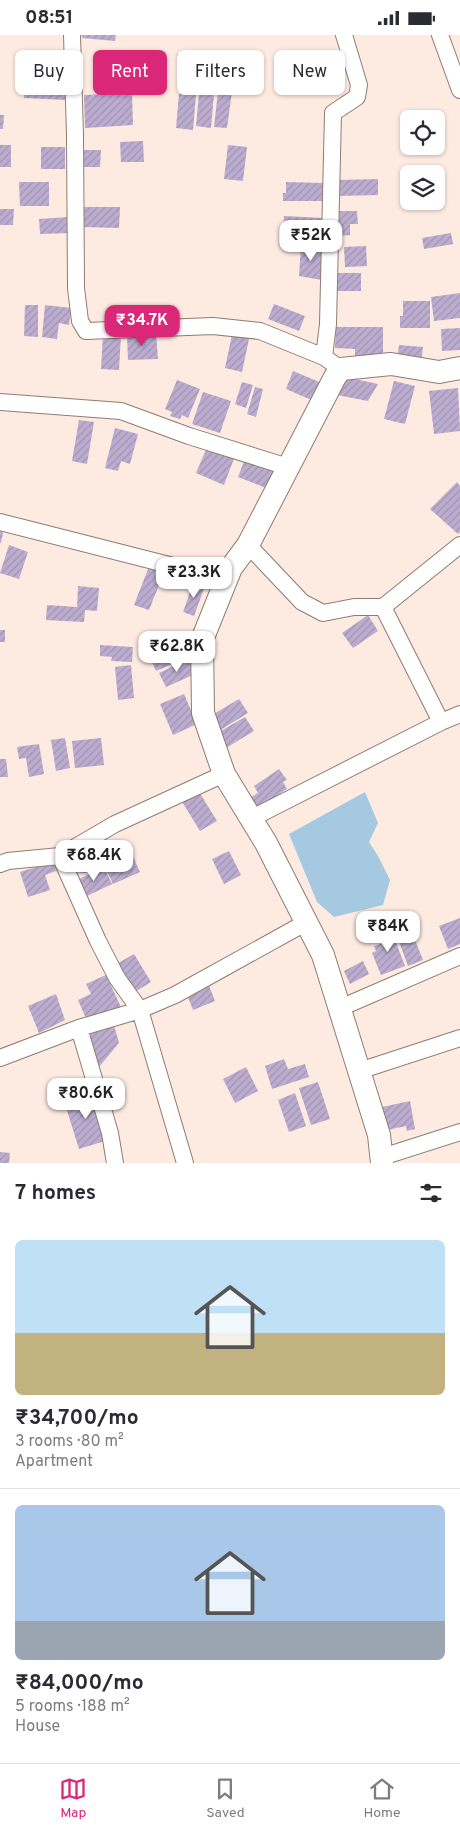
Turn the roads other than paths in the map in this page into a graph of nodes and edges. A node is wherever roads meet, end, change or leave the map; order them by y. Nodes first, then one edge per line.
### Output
1 (72, 35) edge
2 (344, 35) edge
3 (440, 35) edge
4 (460, 90) edge
5 (332, 363) junction
6 (460, 368) edge
7 (0, 402) edge
8 (288, 467) junction
9 (0, 521) edge
10 (248, 545) junction
11 (460, 545) edge
12 (231, 568) junction
13 (383, 607) junction
14 (460, 714) edge
15 (442, 722) junction
16 (224, 774) junction
17 (252, 818) junction
18 (60, 856) junction
19 (0, 863) edge
20 (307, 922) junction
21 (460, 956) edge
22 (340, 1009) junction
23 (140, 1010) junction
24 (79, 1028) junction
25 (460, 1038) edge
26 (0, 1059) edge
27 (359, 1071) junction
28 (460, 1132) edge
29 (382, 1160) edge
30 (115, 1163) edge
31 (185, 1163) edge

1 - 5 street
2 - 5 street
3 - 4 street
5 - 6 street
5 - 8 street
7 - 8 street
8 - 10 street
9 - 12 street
10 - 12 street
10 - 13 street
11 - 13 street
12 - 16 street
13 - 15 street
14 - 15 street
15 - 17 street
16 - 17 street
16 - 18 street
17 - 20 street
18 - 19 street
18 - 23 street
20 - 22 street
20 - 23 street
21 - 22 street
22 - 27 street
23 - 24 street
23 - 31 street
24 - 26 street
24 - 30 street
25 - 27 street
27 - 29 street
28 - 29 street

